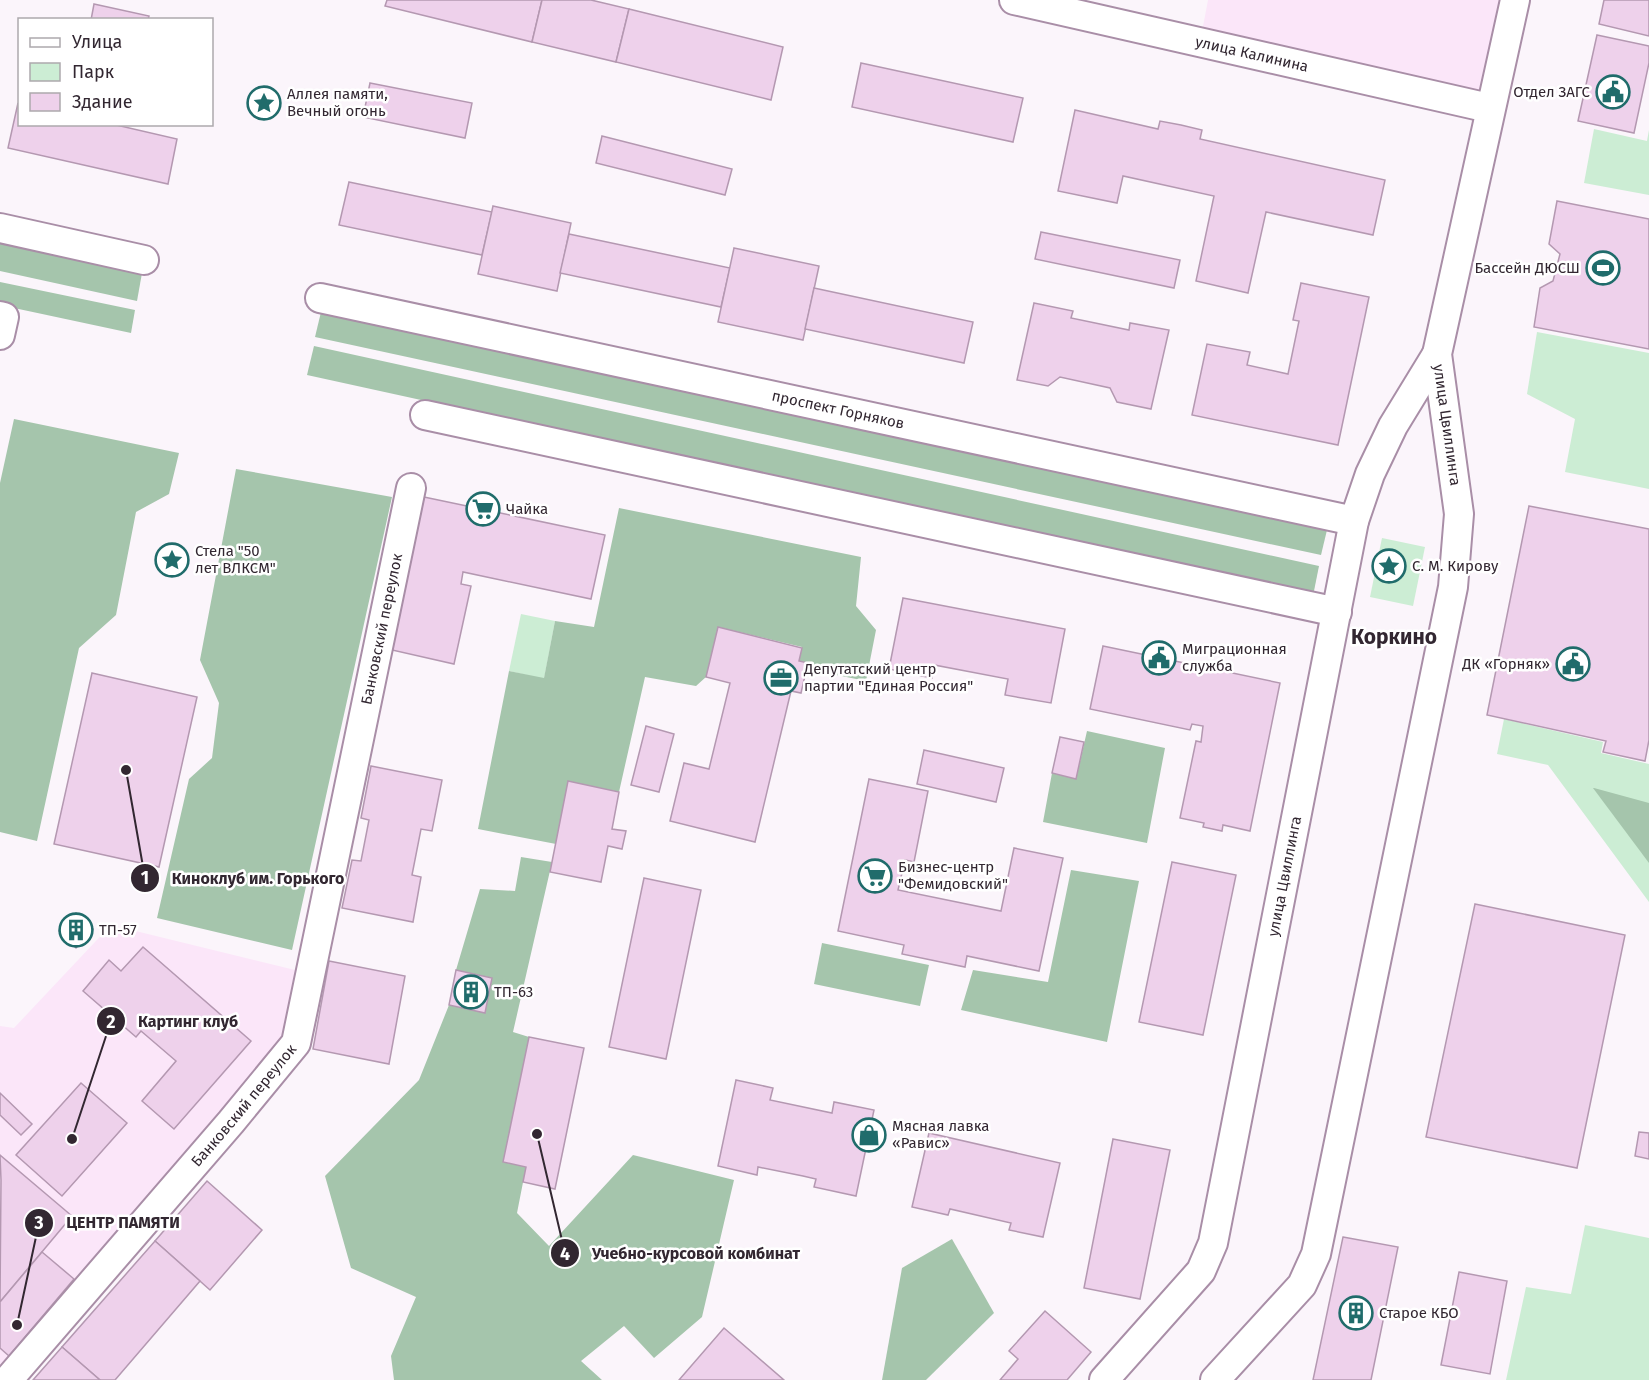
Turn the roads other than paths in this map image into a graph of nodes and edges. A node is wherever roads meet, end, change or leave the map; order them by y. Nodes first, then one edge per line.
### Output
1 (1014, 0) edge
2 (1515, 0) edge
3 (1083, 8) edge
4 (1490, 108) junction
5 (0, 228) edge
6 (144, 260) dead end
7 (320, 298) dead end
8 (1437, 354) junction
9 (425, 416) dead end
10 (411, 488) dead end
11 (1354, 521) junction
12 (1337, 612) junction
13 (8, 1380) edge
14 (1104, 1380) edge
15 (1215, 1380) edge

1 - 3 street, улица Калинина
2 - 4 street, улица Цвиллинга
3 - 4 street, улица Калинина
4 - 8 street, улица Цвиллинга
5 - 6 street
7 - 11 street, проспект Горняков
8 - 11 street, улица Цвиллинга
8 - 15 street, улица Цвиллинга
9 - 12 street
10 - 13 street, Банковский переулок
11 - 12 street, улица Цвиллинга
12 - 14 street, улица Цвиллинга

